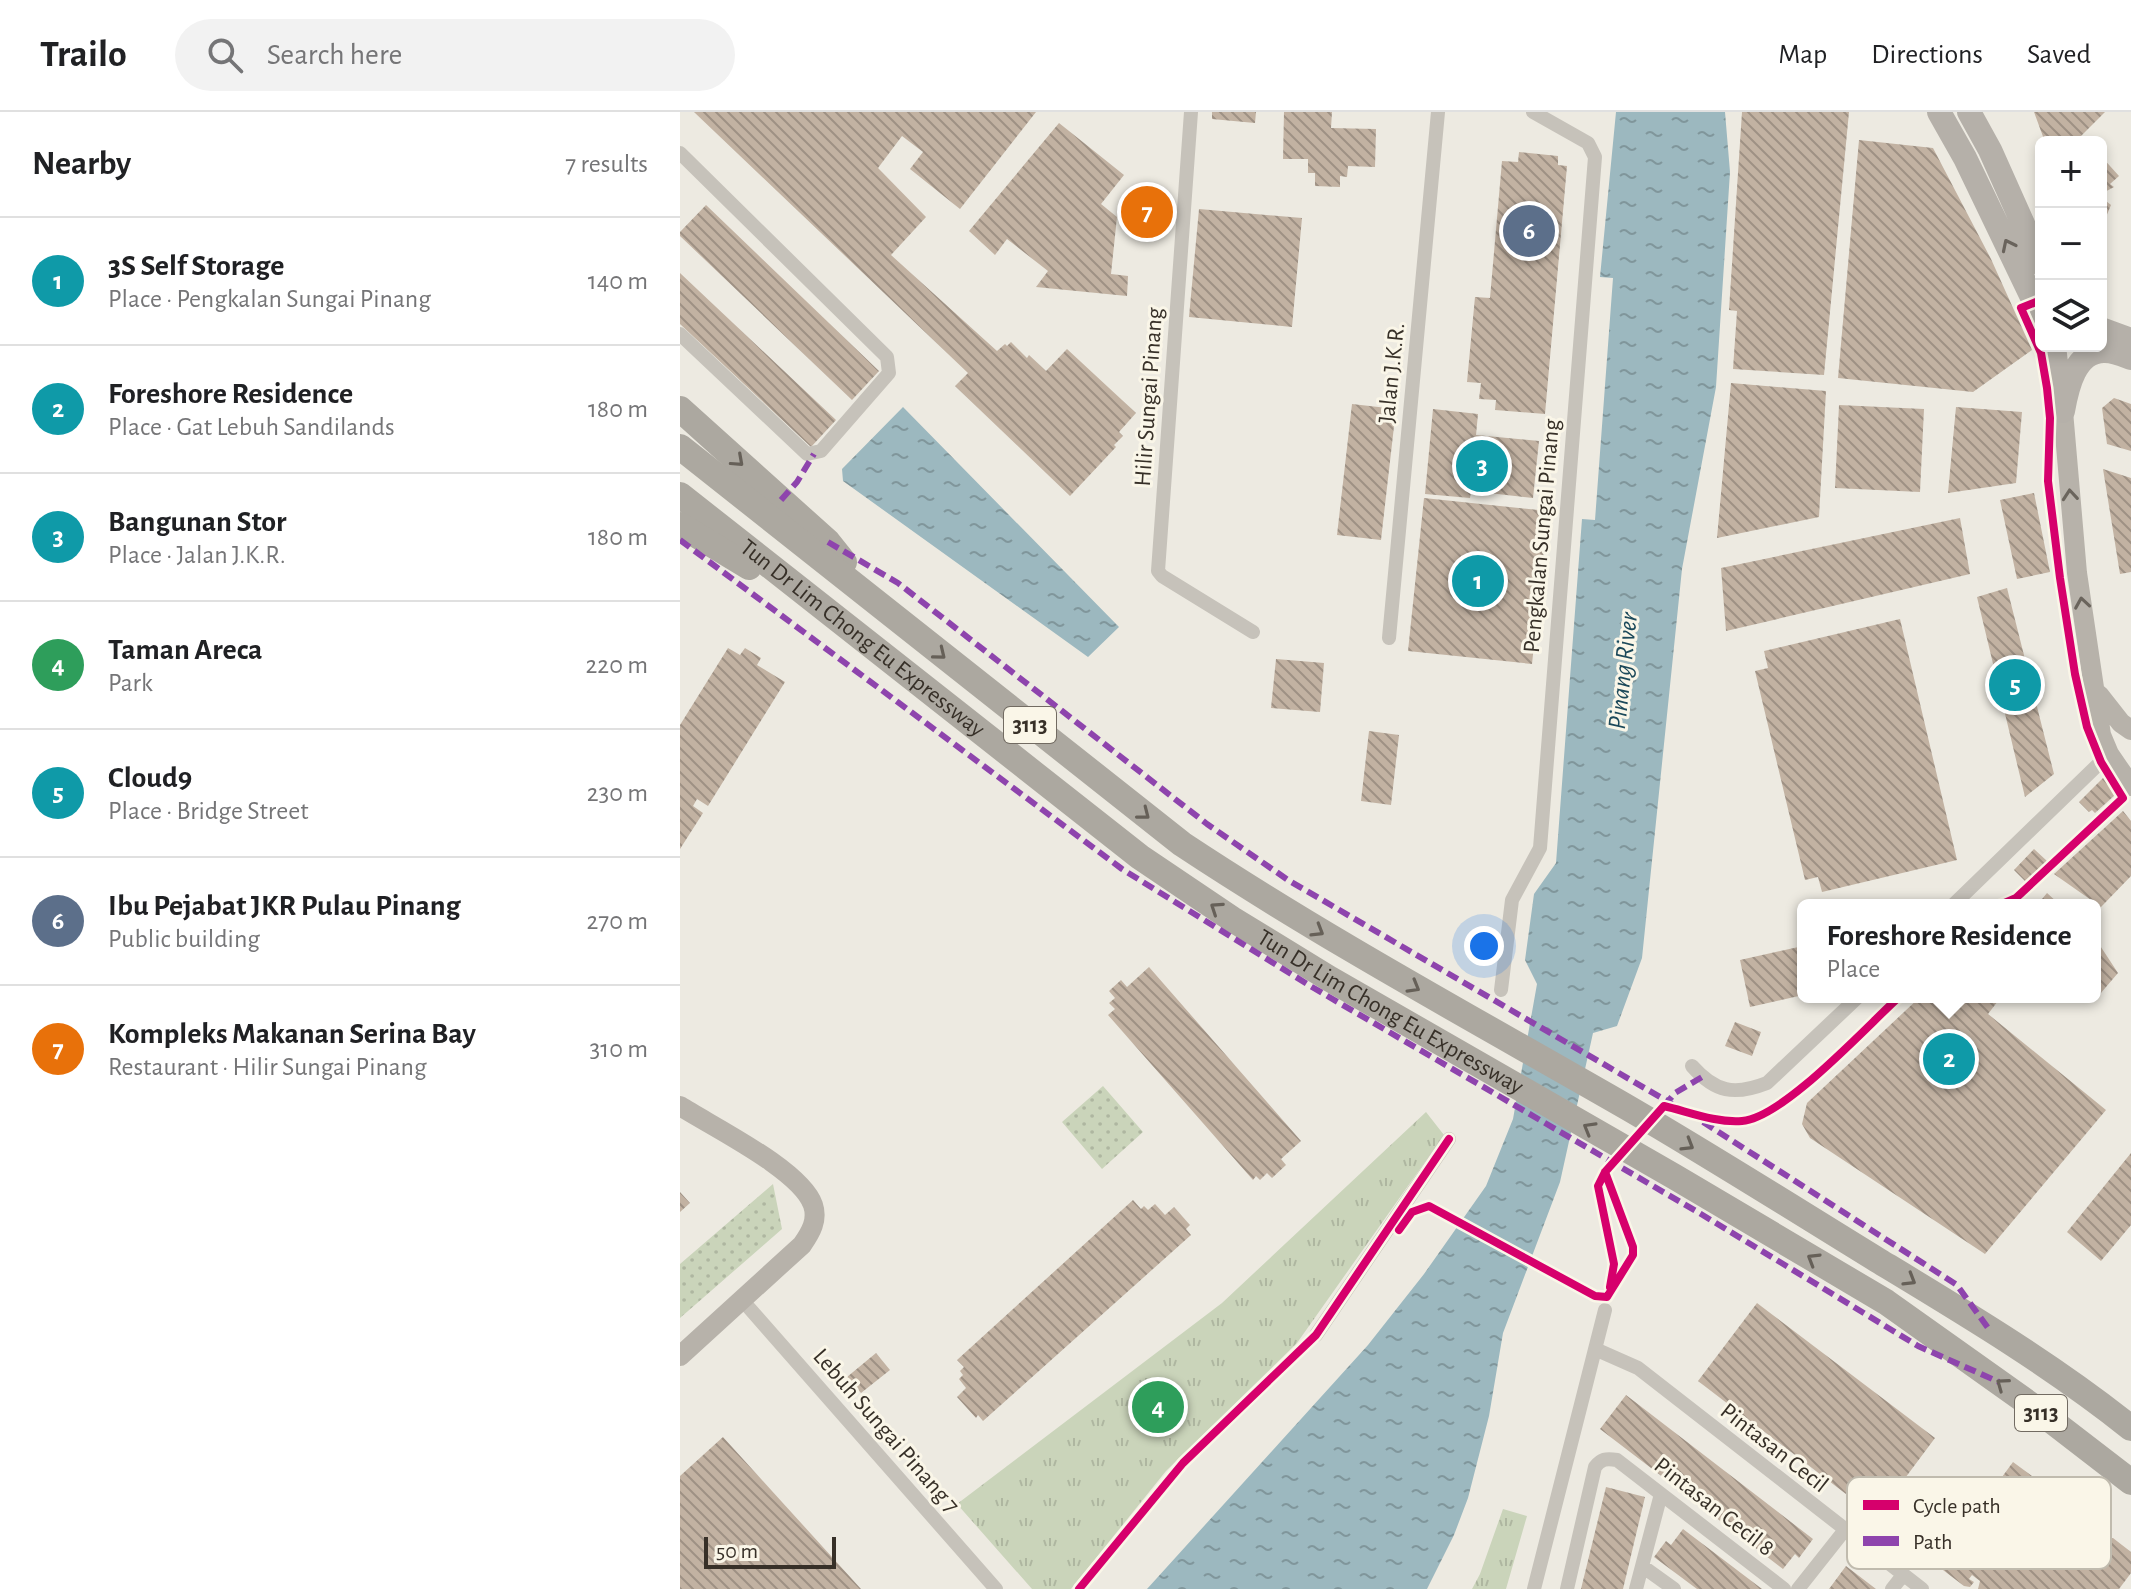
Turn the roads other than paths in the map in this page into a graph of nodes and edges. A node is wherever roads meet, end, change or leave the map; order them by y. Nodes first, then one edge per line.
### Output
1 (1191, 112) edge
2 (1438, 112) edge
3 (1533, 112) edge
4 (1939, 112) edge
5 (1969, 112) edge
6 (680, 153) edge
7 (2035, 251) edge
8 (2035, 304) edge
9 (2107, 331) edge
10 (680, 334) edge
11 (2131, 340) edge
12 (2056, 352) edge
13 (2131, 358) edge
14 (680, 409) edge
15 (2063, 411) junction
16 (680, 447) edge
17 (680, 495) edge
18 (680, 525) edge
19 (879, 605) junction
20 (1253, 632) dead end
21 (858, 634) junction
22 (1389, 638) dead end
23 (2096, 691) junction
24 (2131, 730) edge
25 (2109, 754) junction
26 (2131, 786) edge
27 (1959, 899) edge
28 (1501, 990) dead end
29 (1852, 1003) edge
30 (1692, 1066) dead end
31 (680, 1106) edge
32 (1449, 1139) dead end
33 (743, 1301) junction
34 (1605, 1310) dead end
35 (1316, 1335) dead end
36 (1595, 1349) junction
37 (680, 1356) edge
38 (2131, 1428) edge
39 (2131, 1482) edge
40 (1661, 1494) junction
41 (1844, 1531) junction
42 (1847, 1533) edge
43 (1642, 1566) junction
44 (1895, 1569) edge
45 (1903, 1575) junction
46 (996, 1589) edge
47 (1534, 1589) edge
48 (1567, 1589) edge
49 (1636, 1589) edge
50 (1674, 1589) edge
51 (1784, 1589) edge
52 (1798, 1589) edge
53 (1892, 1589) edge
54 (1922, 1589) edge

1 - 20 street, Hilir Sungai Pinang
2 - 22 street, Jalan J.K.R.
3 - 28 street, Pengkalan Sungai Pinang
8 -> 4 main road
5 - 7 main road
6 - 10 street
9 - 11 main road
12 - 15 main road
13 - 15 main road
14 -> 19 highway
23 -> 15 street
16 - 19 highway, Tun Dr Lim Chong Eu Expressway / 3113
17 - 21 highway, Tun Dr Lim Chong Eu Expressway / 3113
18 - 21 highway
19 -> 38 highway, Tun Dr Lim Chong Eu Expressway / 3113
39 -> 21 highway, Tun Dr Lim Chong Eu Expressway / 3113
23 - 24 street
23 - 25 street
25 - 26 street
25 - 27 street
29 - 30 street
31 - 33 street
32 - 35 street
33 - 37 street
33 - 46 street, Lebuh Sungai Pinang 7
34 - 36 street
36 - 41 street, Pintasan Cecil
36 - 47 street
40 - 43 street
40 - 48 street, Pintasan Cecil 8
40 - 51 street, Pintasan Cecil 8
41 - 42 street, Pintasan Cecil
41 - 52 street
43 - 49 street
43 - 50 street
44 - 45 street, Pintasan Cecil
45 - 53 street
45 - 54 street, Pintasan Cecil

